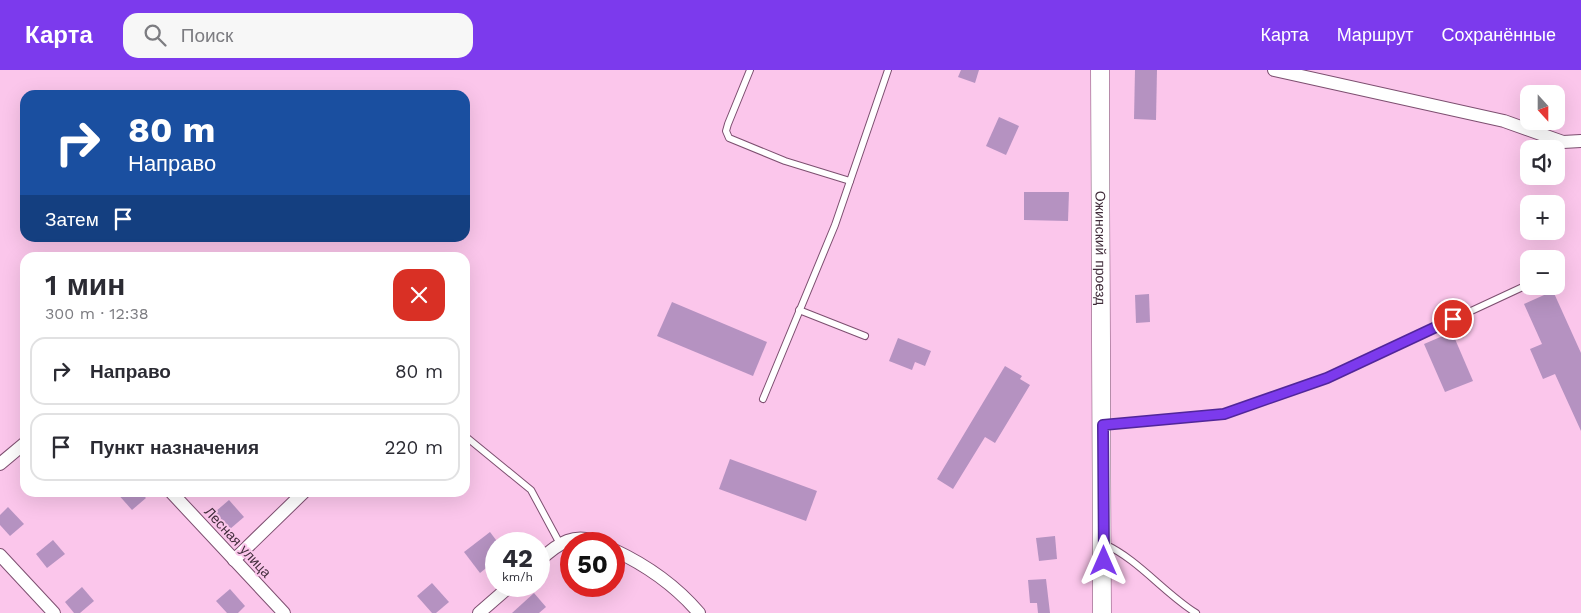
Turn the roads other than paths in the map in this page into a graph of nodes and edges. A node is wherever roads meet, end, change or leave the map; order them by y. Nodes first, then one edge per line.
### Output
1 (750, 70) edge
2 (888, 70) edge
3 (1100, 70) edge
4 (1274, 70) edge
5 (1581, 141) edge
6 (850, 181) junction
7 (1520, 288) edge
8 (800, 310) junction
9 (865, 336) dead end
10 (763, 400) dead end
11 (1103, 425) junction
12 (470, 440) edge
13 (20, 447) edge
14 (0, 464) edge
15 (176, 497) edge
16 (299, 497) edge
17 (559, 542) joint
18 (1104, 544) junction
19 (550, 551) edge
20 (625, 555) edge
21 (0, 556) edge
22 (234, 560) junction
23 (497, 597) edge
24 (54, 613) edge
25 (284, 613) edge
26 (479, 613) edge
27 (699, 613) edge
28 (1102, 613) edge
29 (1196, 613) edge

1 - 6 lane
2 - 6 lane
3 - 11 main road, Ожинский проезд
4 - 5 street
6 - 8 lane
7 - 11 lane
8 - 9 lane
8 - 10 lane
11 - 18 main road, Ожинский проезд
12 - 17 lane
13 - 14 street
15 - 22 street, Лесная улица
16 - 22 street
17 - 19 street
18 - 28 main road, Ожинский проезд
18 - 29 lane
20 - 27 street
21 - 24 street
22 - 25 street, Лесная улица
23 - 26 street

